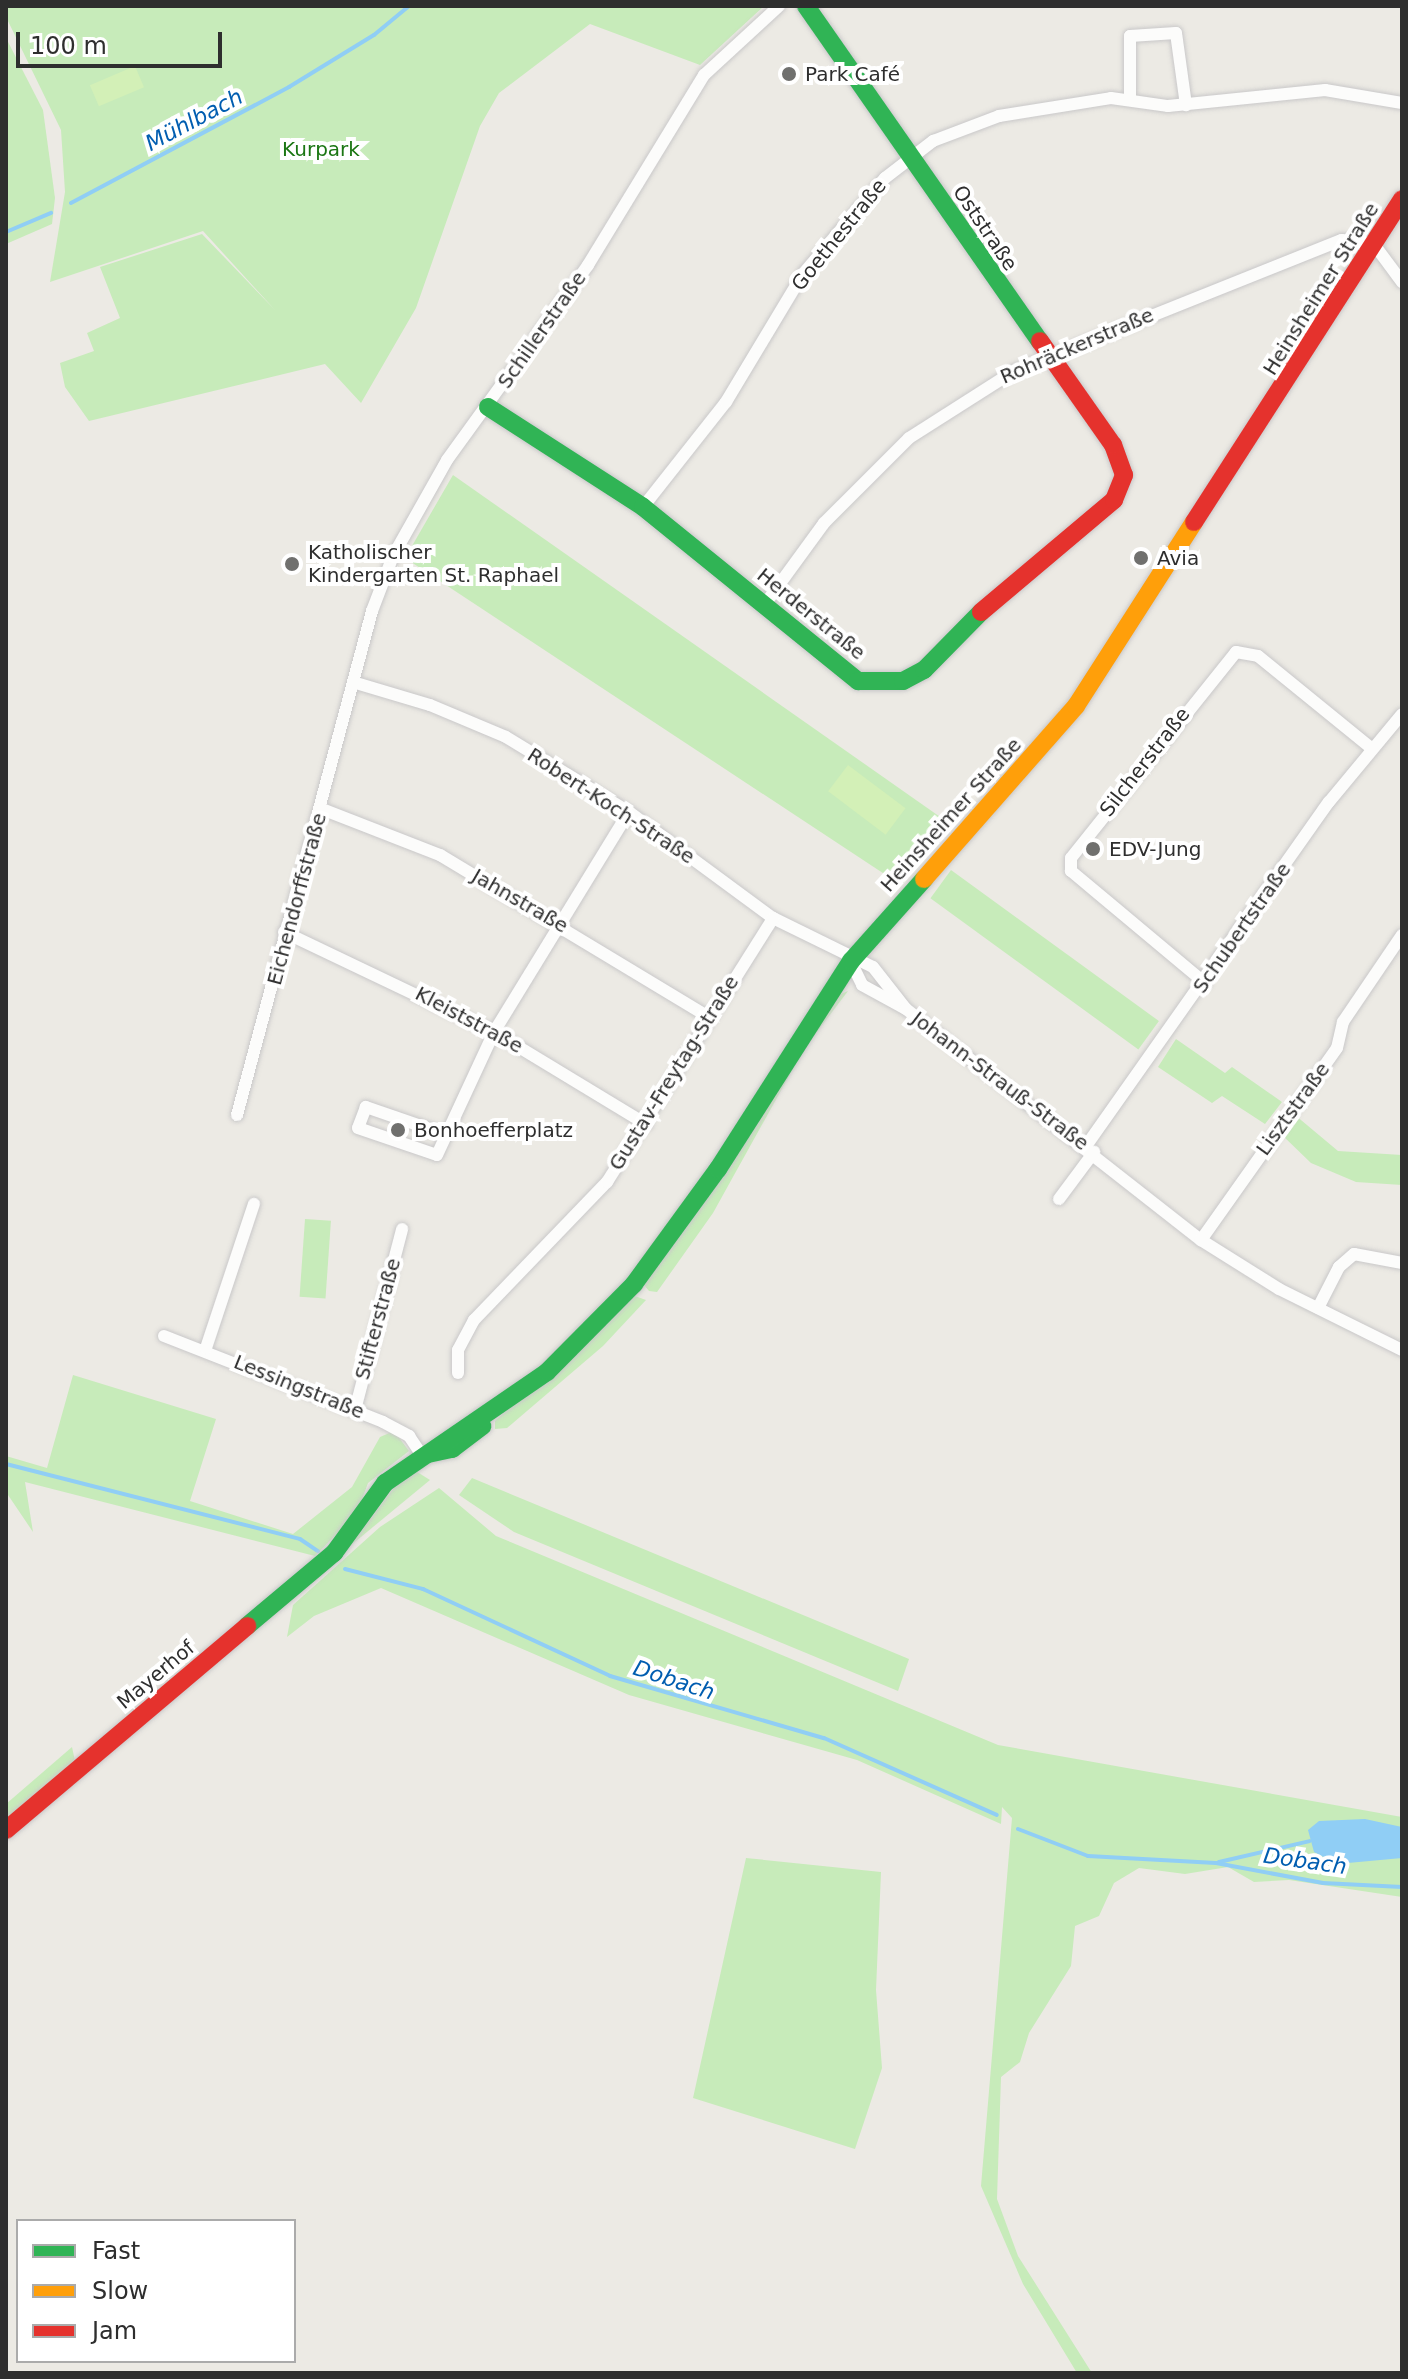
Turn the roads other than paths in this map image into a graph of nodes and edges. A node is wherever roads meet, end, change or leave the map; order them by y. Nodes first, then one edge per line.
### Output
1 (779, 6) edge
2 (806, 6) edge
3 (1130, 100) junction
4 (1402, 103) edge
5 (1186, 105) junction
6 (909, 156) junction
7 (1402, 199) edge
8 (1373, 243) junction
9 (1402, 282) edge
10 (1046, 355) junction
11 (488, 407) junction
12 (1124, 475) joint
13 (643, 507) junction
14 (765, 604) junction
15 (356, 683) junction
16 (1402, 714) edge
17 (1370, 747) junction
18 (322, 809) junction
19 (629, 812) junction
20 (773, 918) junction
21 (558, 922) junction
22 (284, 932) junction
23 (1402, 935) edge
24 (851, 961) junction
25 (1205, 983) junction
26 (906, 1009) junction
27 (707, 1016) junction
28 (494, 1032) junction
29 (237, 1115) dead end
30 (646, 1124) junction
31 (444, 1134) junction
32 (1090, 1149) junction
33 (1059, 1199) dead end
34 (254, 1204) dead end
35 (402, 1229) dead end
36 (1201, 1240) junction
37 (1402, 1263) edge
38 (1318, 1308) junction
39 (164, 1336) dead end
40 (206, 1348) junction
41 (1402, 1350) edge
42 (458, 1373) dead end
43 (355, 1410) junction
44 (422, 1455) junction
45 (334, 1553) joint
46 (6, 1830) edge

1 - 11 street, Schillerstraße
2 - 6 street, Oststraße
3 - 5 street, Goethestraße
3 - 5 street
3 - 6 street, Goethestraße
4 - 5 street, Goethestraße
6 - 10 street, Oststraße
6 - 13 street, Goethestraße
7 - 8 street, Heinsheimer Straße
8 - 9 street
8 - 10 street, Rohräckerstraße
8 - 24 street, Heinsheimer Straße
10 - 12 street, Oststraße
10 - 14 street, Rohräckerstraße
11 - 13 street, Herderstraße
11 - 15 street, Schillerstraße
12 - 14 street, Herderstraße
13 - 14 street, Herderstraße
15 - 18 street, Eichendorffstraße
15 - 19 street, Robert-Koch-Straße
16 - 17 street, Schubertstraße
17 - 25 street, Schubertstraße
17 - 25 street, Silcherstraße
18 - 21 street, Jahnstraße
18 - 22 street, Eichendorffstraße
19 - 20 street, Robert-Koch-Straße
19 - 21 street
20 - 24 street, Robert-Koch-Straße
20 - 27 street, Gustav-Freytag-Straße
21 - 27 street, Jahnstraße
21 - 28 street
22 - 28 street, Kleiststraße
22 - 29 street, Eichendorffstraße
23 - 36 street, Lisztstraße
24 - 26 street, Johann-Strauß-Straße
24 - 26 street, Johann-Strauß-Straße
24 - 44 street, Heinsheimer Straße
25 - 32 street, Schubertstraße
26 - 32 street, Johann-Strauß-Straße
27 - 30 street, Gustav-Freytag-Straße
28 - 30 street, Kleiststraße
28 - 31 street
30 - 42 street, Gustav-Freytag-Straße
31 - 31 street
32 - 33 street, Johann-Strauß-Straße
32 - 36 street, Johann-Strauß-Straße
34 - 40 street
35 - 43 street, Stifterstraße
36 - 38 street, Johann-Strauß-Straße
37 - 38 street
38 - 41 street, Johann-Strauß-Straße
39 - 40 street, Lessingstraße
40 - 43 street, Lessingstraße
43 - 44 street, Lessingstraße
44 - 45 street, Heinsheimer Straße
45 - 46 street, Mayerhof

